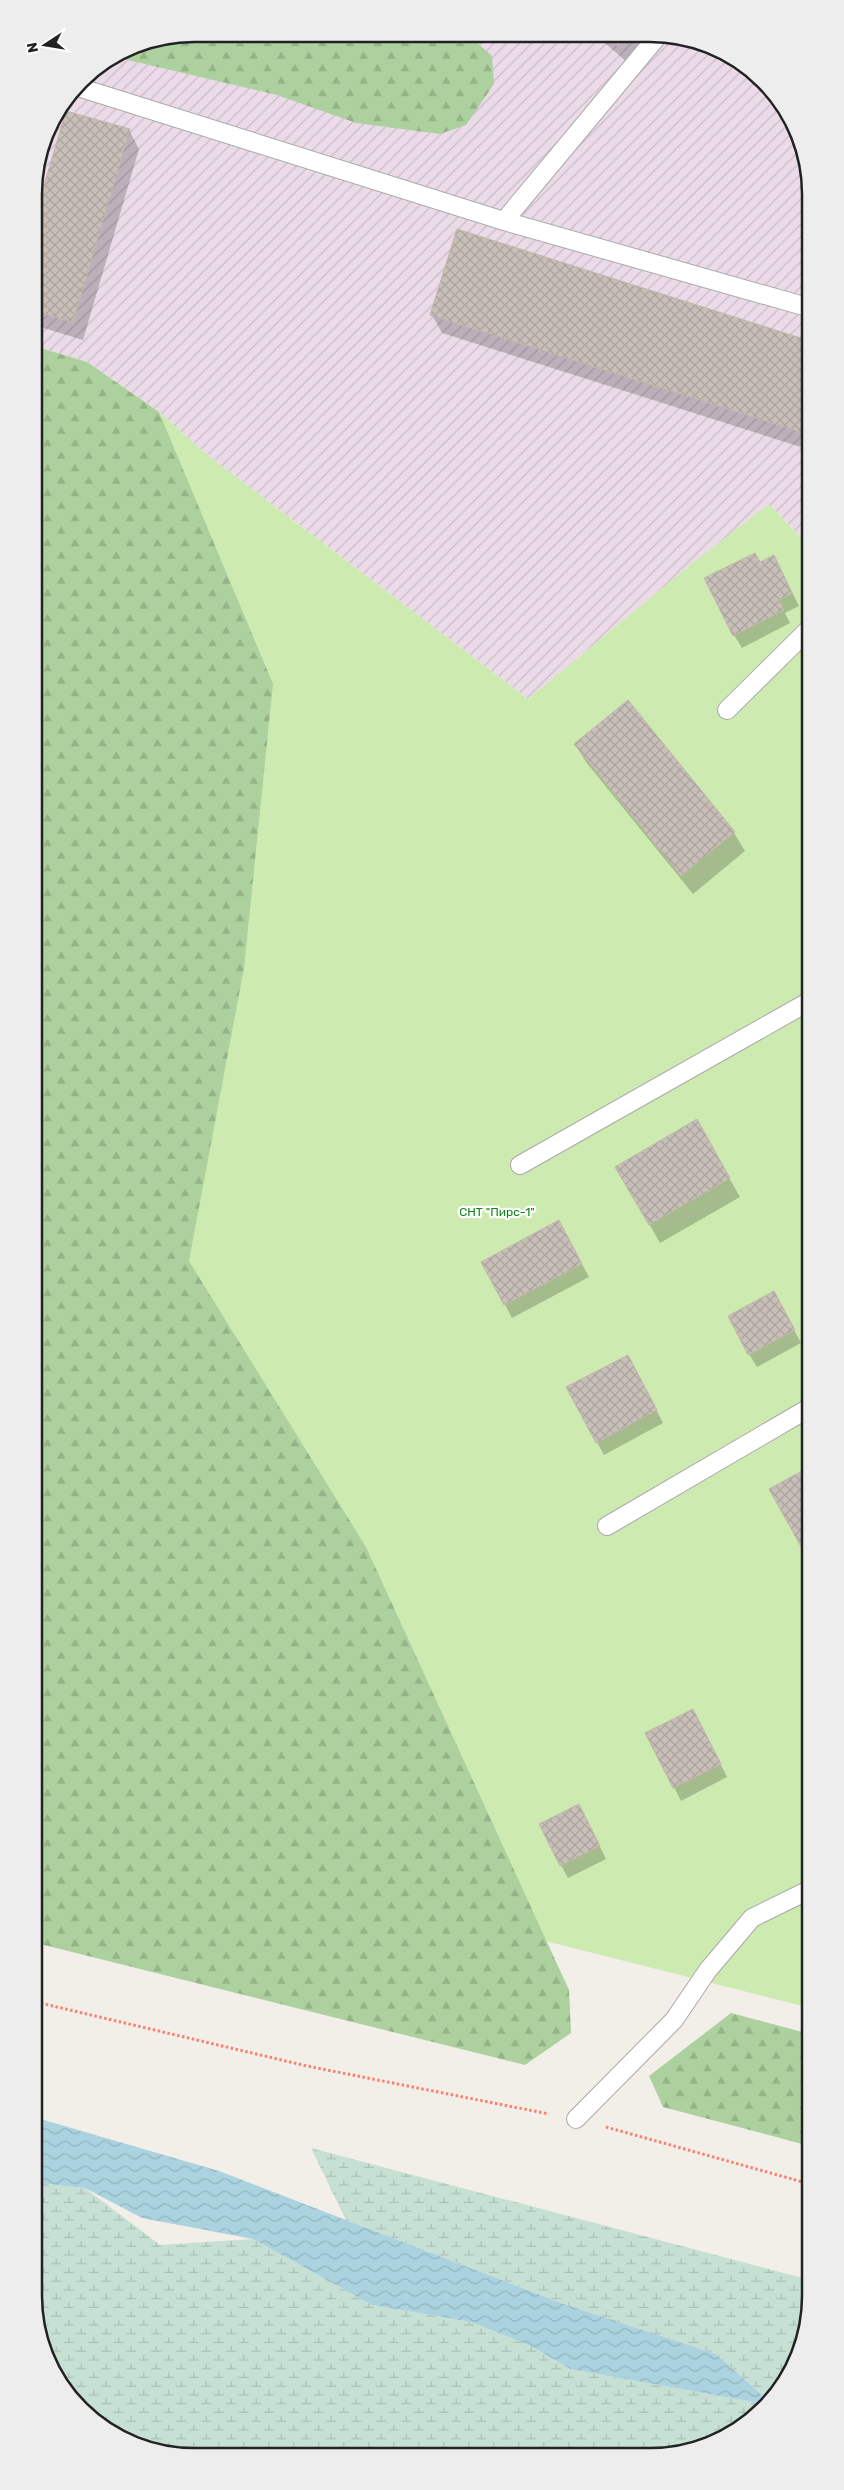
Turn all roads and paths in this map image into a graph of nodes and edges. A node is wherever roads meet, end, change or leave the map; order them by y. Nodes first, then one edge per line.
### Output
1 (653, 42) edge
2 (85, 89) edge
3 (504, 221) junction
4 (802, 306) edge
5 (802, 636) edge
6 (727, 710) dead end
7 (802, 1006) edge
8 (520, 1165) dead end
9 (801, 1412) edge
10 (607, 1526) dead end
11 (801, 1894) edge
12 (42, 2003) edge
13 (576, 2119) junction
14 (801, 2182) edge

1 - 3 lane
2 - 3 lane
3 - 4 lane
5 - 6 lane
7 - 8 lane
9 - 10 lane
11 - 13 lane
12 - 13 path
13 - 14 path

